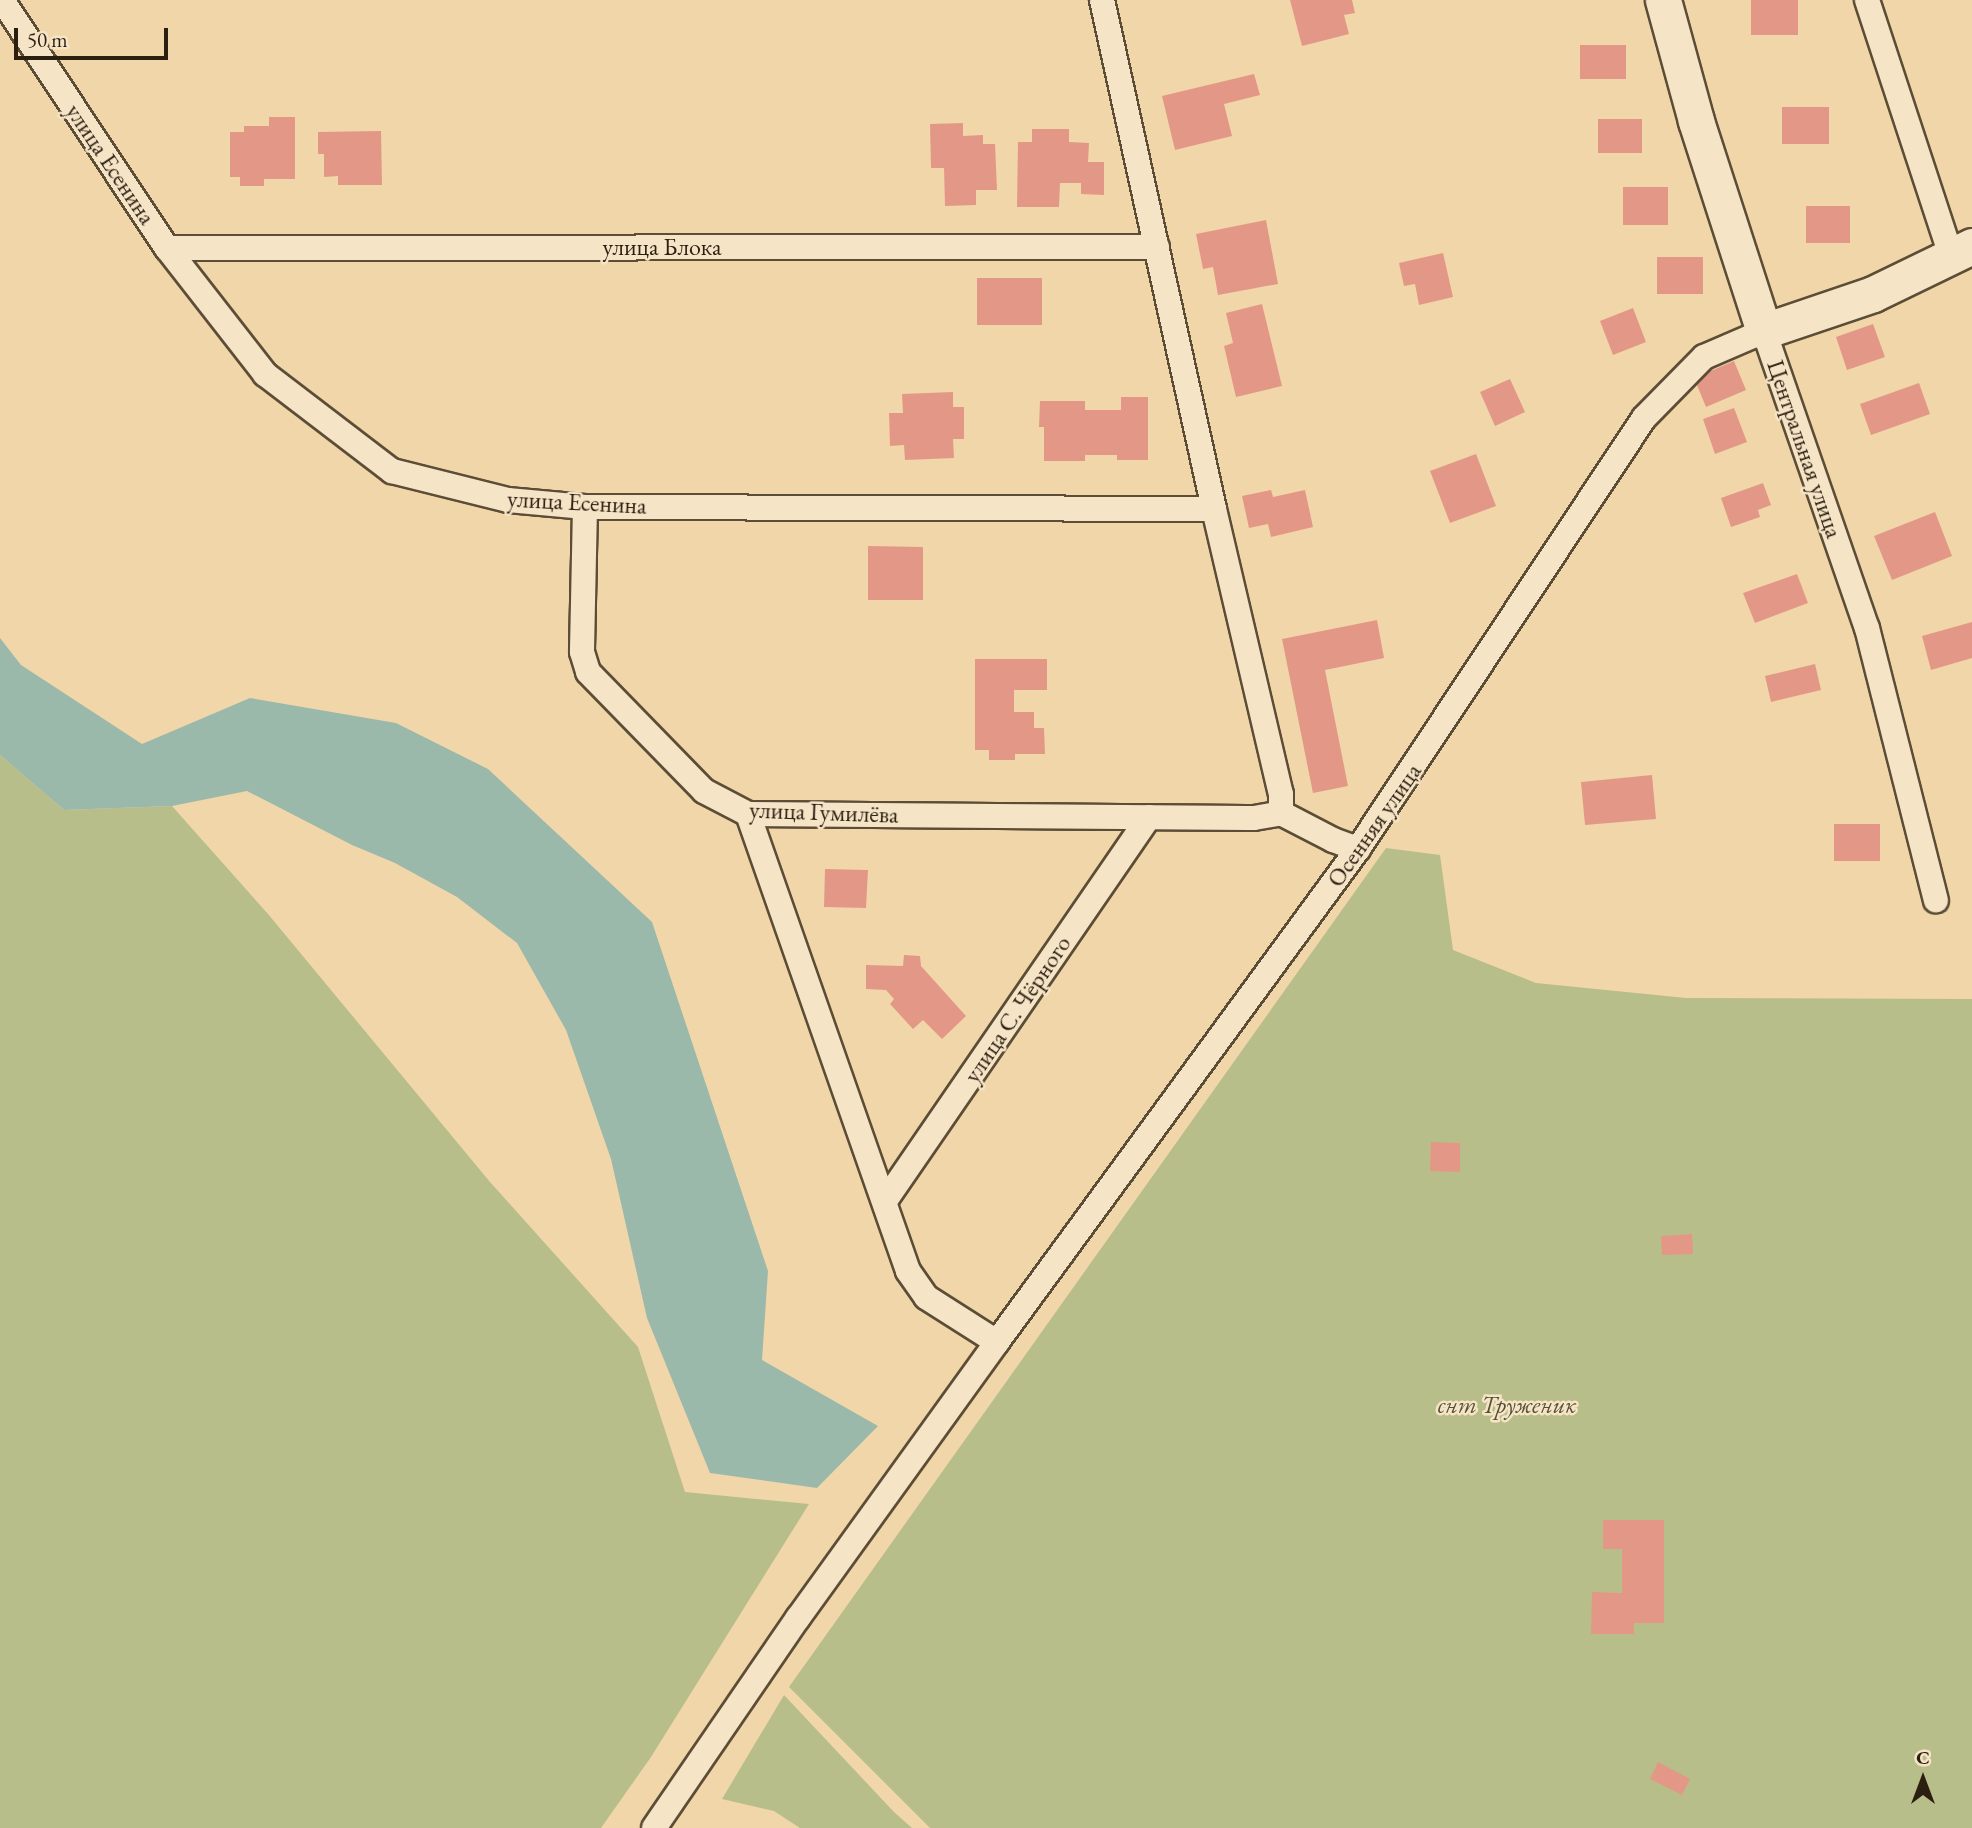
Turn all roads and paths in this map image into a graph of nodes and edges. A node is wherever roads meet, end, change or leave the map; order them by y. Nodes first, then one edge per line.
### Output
1 (2, 0) edge
2 (1102, 0) edge
3 (1663, 0) edge
4 (1867, 0) edge
5 (1157, 247) junction
6 (167, 248) junction
7 (1961, 251) edge
8 (1764, 331) junction
9 (585, 507) junction
10 (1214, 509) junction
11 (1281, 813) junction
12 (748, 814) junction
13 (1149, 817) junction
14 (1358, 849) junction
15 (1936, 900) dead end
16 (885, 1201) junction
17 (997, 1342) junction
18 (654, 1828) edge

1 - 6 street, улица Есенина
2 - 5 street
3 - 8 street, Центральная улица
4 - 7 street
5 - 6 street, улица Блока
5 - 10 street
6 - 9 street, улица Есенина
7 - 8 street
8 - 14 street, Осенняя улица
8 - 15 street, Центральная улица
9 - 10 street, улица Есенина
9 - 12 street, улица Гумилёва
10 - 11 street
11 - 13 street, улица Гумилёва
11 - 14 street
12 - 13 street, улица Гумилёва
12 - 16 street
13 - 16 street, улица С. Чёрного
14 - 17 street, Осенняя улица
16 - 17 street
17 - 18 street, Осенняя улица

